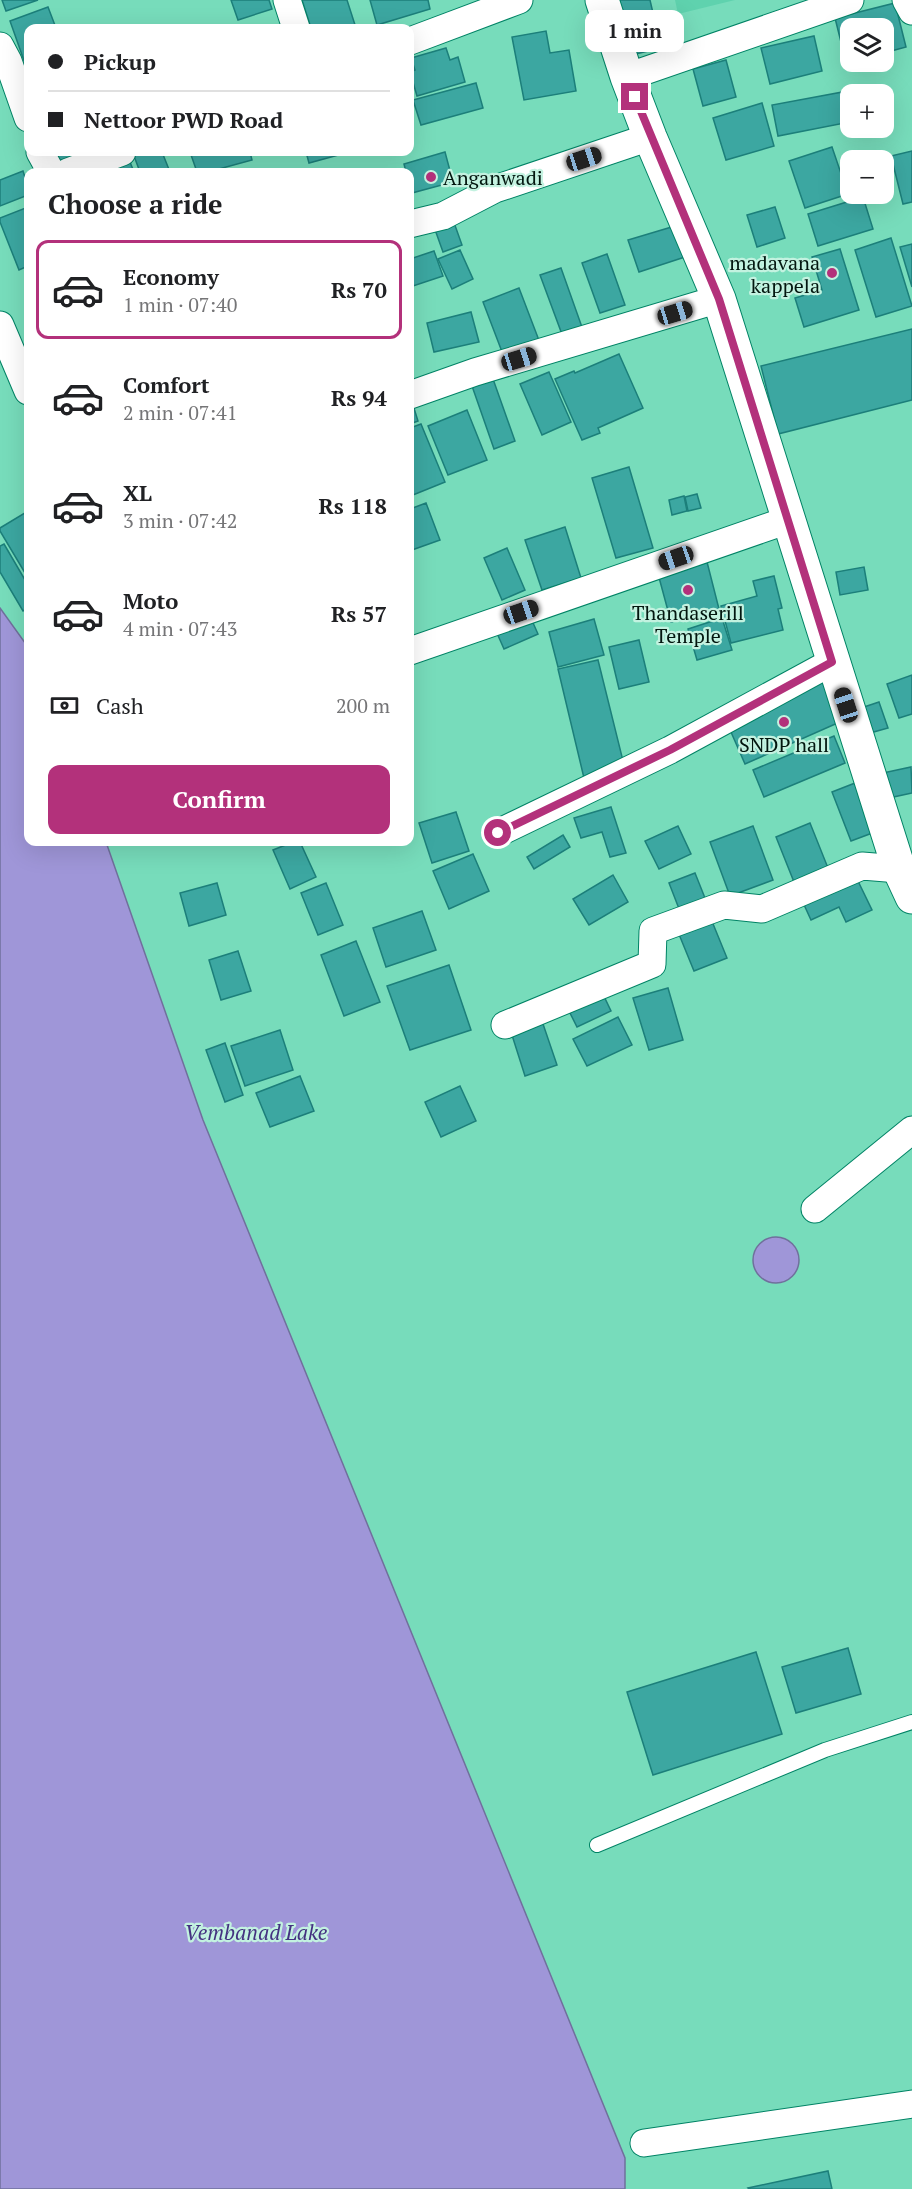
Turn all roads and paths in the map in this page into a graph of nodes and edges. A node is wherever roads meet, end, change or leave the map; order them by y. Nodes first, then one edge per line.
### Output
1 (287, 0) edge
2 (519, 0) edge
3 (602, 0) edge
4 (850, 0) edge
5 (906, 0) edge
6 (912, 11) edge
7 (295, 24) edge
8 (414, 39) edge
9 (0, 46) edge
10 (627, 77) junction
11 (24, 107) edge
12 (650, 137) junction
13 (111, 156) edge
14 (79, 168) edge
15 (414, 223) edge
16 (719, 299) junction
17 (0, 325) edge
18 (24, 382) edge
19 (414, 394) edge
20 (788, 520) junction
21 (414, 650) edge
22 (832, 662) junction
23 (498, 833) dead end
24 (905, 883) edge
25 (505, 1025) dead end
26 (912, 1130) edge
27 (815, 1209) dead end
28 (912, 1722) edge
29 (597, 1845) dead end
30 (912, 2104) edge
31 (644, 2143) dead end

1 - 7 street
2 - 8 street
3 - 10 street
4 - 10 street
5 - 6 street
9 - 11 street
10 - 12 street
12 - 15 street
12 - 16 street
13 - 14 street
16 - 19 street
16 - 20 street
17 - 18 street
20 - 21 street
20 - 22 street
22 - 23 street
22 - 24 street
24 - 25 street
26 - 27 street
28 - 29 lane
30 - 31 street

